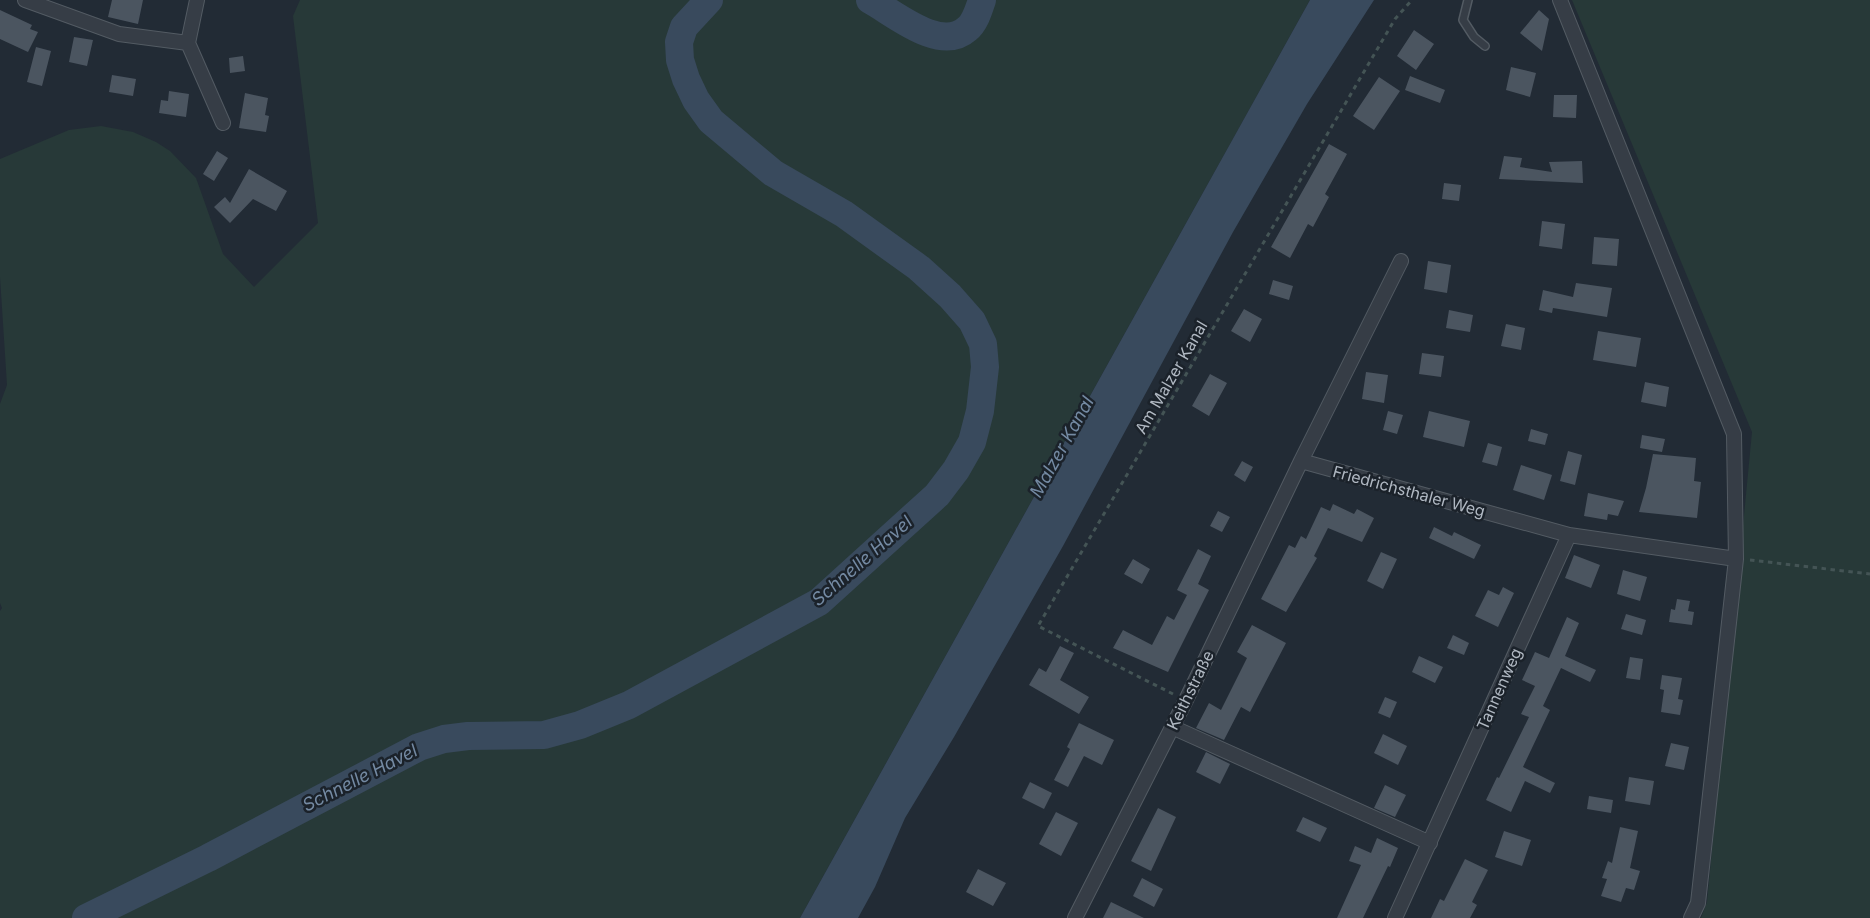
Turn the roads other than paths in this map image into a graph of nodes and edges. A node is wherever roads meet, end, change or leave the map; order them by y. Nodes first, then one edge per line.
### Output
1 (25, 0) edge
2 (196, 0) edge
3 (1468, 0) edge
4 (1560, 0) edge
5 (188, 43) junction
6 (1485, 46) dead end
7 (222, 123) dead end
8 (1401, 261) dead end
9 (1301, 461) junction
10 (1569, 535) junction
11 (1736, 559) junction
12 (1172, 727) junction
13 (1430, 843) junction
14 (1075, 918) edge
15 (1395, 918) edge
16 (1691, 918) edge

1 - 5 street
2 - 5 street
3 - 6 lane
4 - 11 street
5 - 7 street
8 - 9 street
9 - 10 street, Friedrichsthaler Weg
9 - 12 street, Keithstraße
10 - 11 street, Friedrichsthaler Weg
10 - 13 street, Tannenweg
11 - 16 street
12 - 13 street
12 - 14 street, Keithstraße
13 - 15 street, Tannenweg

